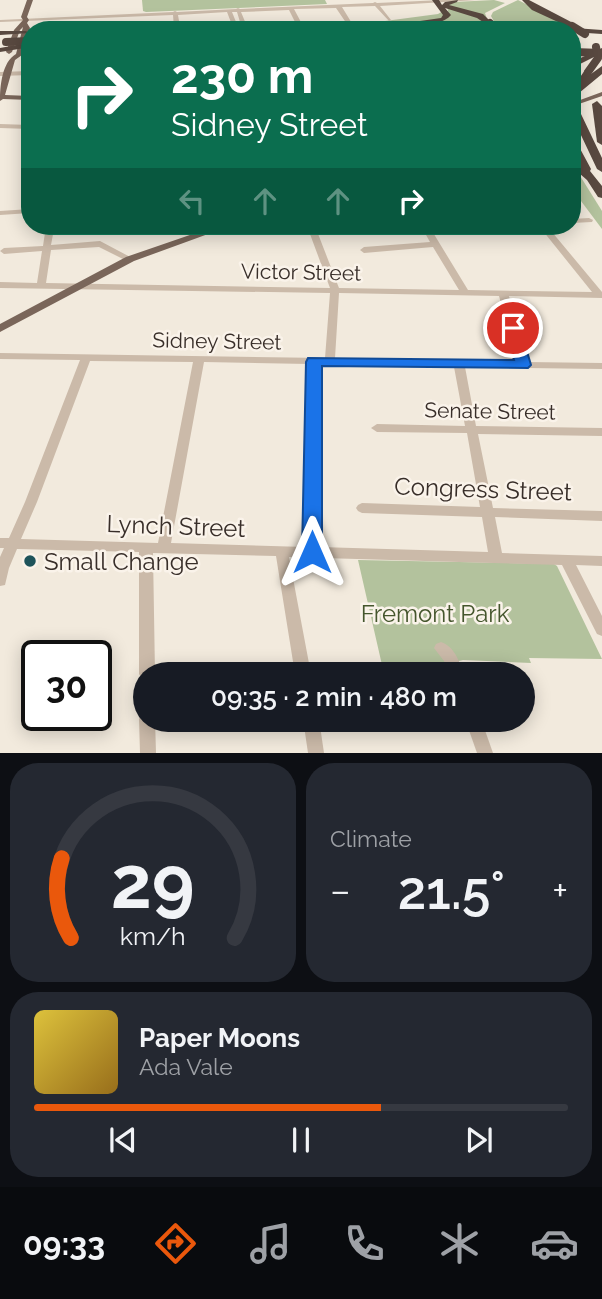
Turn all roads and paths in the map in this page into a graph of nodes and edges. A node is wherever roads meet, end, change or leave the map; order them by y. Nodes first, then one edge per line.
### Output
1 (30, 0) edge
2 (38, 0) edge
3 (330, 0) edge
4 (474, 0) edge
5 (438, 1) edge
6 (456, 1) edge
7 (527, 1) edge
8 (375, 3) junction
9 (335, 5) junction
10 (290, 7) junction
11 (238, 9) junction
12 (229, 10) junction
13 (175, 12) junction
14 (115, 15) junction
15 (389, 20) dead end
16 (0, 21) edge
17 (25, 21) edge
18 (30, 21) edge
19 (54, 21) edge
20 (114, 21) edge
21 (176, 21) edge
22 (233, 21) edge
23 (242, 21) edge
24 (297, 21) edge
25 (348, 21) edge
26 (440, 21) edge
27 (485, 21) edge
28 (558, 21) edge
29 (21, 29) edge
30 (581, 30) edge
31 (602, 32) edge
32 (581, 33) edge
33 (581, 42) edge
34 (11, 47) edge
35 (598, 50) edge
36 (581, 60) edge
37 (602, 69) edge
38 (4, 74) edge
39 (581, 80) edge
40 (581, 95) edge
41 (0, 98) edge
42 (21, 98) edge
43 (600, 99) edge
44 (581, 102) edge
45 (0, 126) edge
46 (21, 127) edge
47 (581, 127) edge
48 (602, 142) edge
49 (581, 159) edge
50 (581, 168) edge
51 (602, 169) edge
52 (591, 177) junction
53 (602, 195) edge
54 (21, 212) edge
55 (0, 213) edge
56 (581, 220) edge
57 (589, 220) dead end
58 (49, 235) edge
59 (188, 235) edge
60 (314, 235) edge
61 (431, 235) edge
62 (551, 235) edge
63 (437, 244) junction
64 (47, 248) junction
65 (364, 250) dead end
66 (4, 251) dead end
67 (130, 259) junction
68 (0, 285) edge
69 (40, 286) junction
70 (76, 286) junction
71 (335, 290) junction
72 (466, 292) junction
73 (503, 293) junction
74 (601, 295) edge
75 (0, 329) edge
76 (0, 356) edge
77 (86, 358) junction
78 (199, 360) junction
79 (314, 362) junction
80 (330, 362) junction
81 (459, 364) junction
82 (523, 365) junction
83 (602, 366) edge
84 (377, 429) dead end
85 (472, 430) junction
86 (602, 432) edge
87 (362, 508) dead end
88 (488, 512) junction
89 (602, 516) edge
90 (6, 543) edge
91 (146, 548) junction
92 (164, 548) junction
93 (282, 552) junction
94 (312, 552) junction
95 (496, 558) junction
96 (566, 559) junction
97 (602, 561) edge
98 (0, 582) edge
99 (602, 630) edge
100 (441, 648) dead end
101 (147, 662) edge
102 (301, 662) edge
103 (452, 662) edge
104 (148, 732) edge
105 (313, 732) edge
106 (478, 732) edge
107 (148, 753) edge
108 (316, 753) edge
109 (485, 753) edge

1 - 17 main road
2 - 18 main road
3 - 9 street
4 - 6 street
5 - 6 street
5 - 8 street
5 - 26 highway
6 - 27 highway
7 - 28 highway
8 - 9 street
8 - 15 street
9 - 10 street
9 - 25 street
10 - 11 street
10 - 24 street
11 - 12 street
11 - 23 street
12 - 13 street
12 - 22 street
13 - 14 street
13 - 21 street
14 - 19 street
14 - 20 street
16 - 29 street
30 - 31 highway
32 - 35 highway, bridge
33 - 35 highway
34 - 38 main road
35 - 36 highway
35 - 39 highway, bridge
37 - 40 highway
38 - 41 main road
41 - 42 main road
43 - 44 main road
43 - 48 highway
45 - 46 street
47 - 51 highway
49 - 52 highway
50 - 52 highway
52 - 53 highway
54 - 55 street
56 - 57 street
58 - 64 street
59 - 67 main road
60 - 71 street
61 - 63 street
62 - 74 street
63 - 65 street
63 - 72 street
64 - 66 street
64 - 67 street
64 - 69 street
67 - 70 main road
68 - 69 street, Victor Street
69 - 70 street, Victor Street
70 - 71 street, Victor Street
70 - 75 main road
71 - 72 street, Victor Street
71 - 80 street
72 - 73 street, Victor Street
73 - 74 street, Victor Street
73 - 82 street
76 - 77 street, Sidney Street
77 - 78 street, Sidney Street
77 - 90 street
78 - 79 street, Sidney Street
78 - 92 street
79 - 80 street, Sidney Street
79 - 94 street
80 - 81 street, Sidney Street
81 - 82 street, Sidney Street
81 - 85 street
82 - 83 street, Sidney Street
84 - 85 street, Senate Street
85 - 86 street, Senate Street
85 - 88 street
87 - 88 street, Congress Street
88 - 89 street, Congress Street
88 - 95 street
90 - 91 street, Lynch Street
90 - 98 street
91 - 92 street, Lynch Street
91 - 101 street
92 - 93 street, Lynch Street
93 - 94 street, Lynch Street
93 - 102 street
94 - 95 street, Lynch Street
95 - 96 street, Lynch Street
96 - 97 street, Lynch Street
96 - 99 street
100 - 103 street
104 - 107 street
105 - 108 street
106 - 109 street

